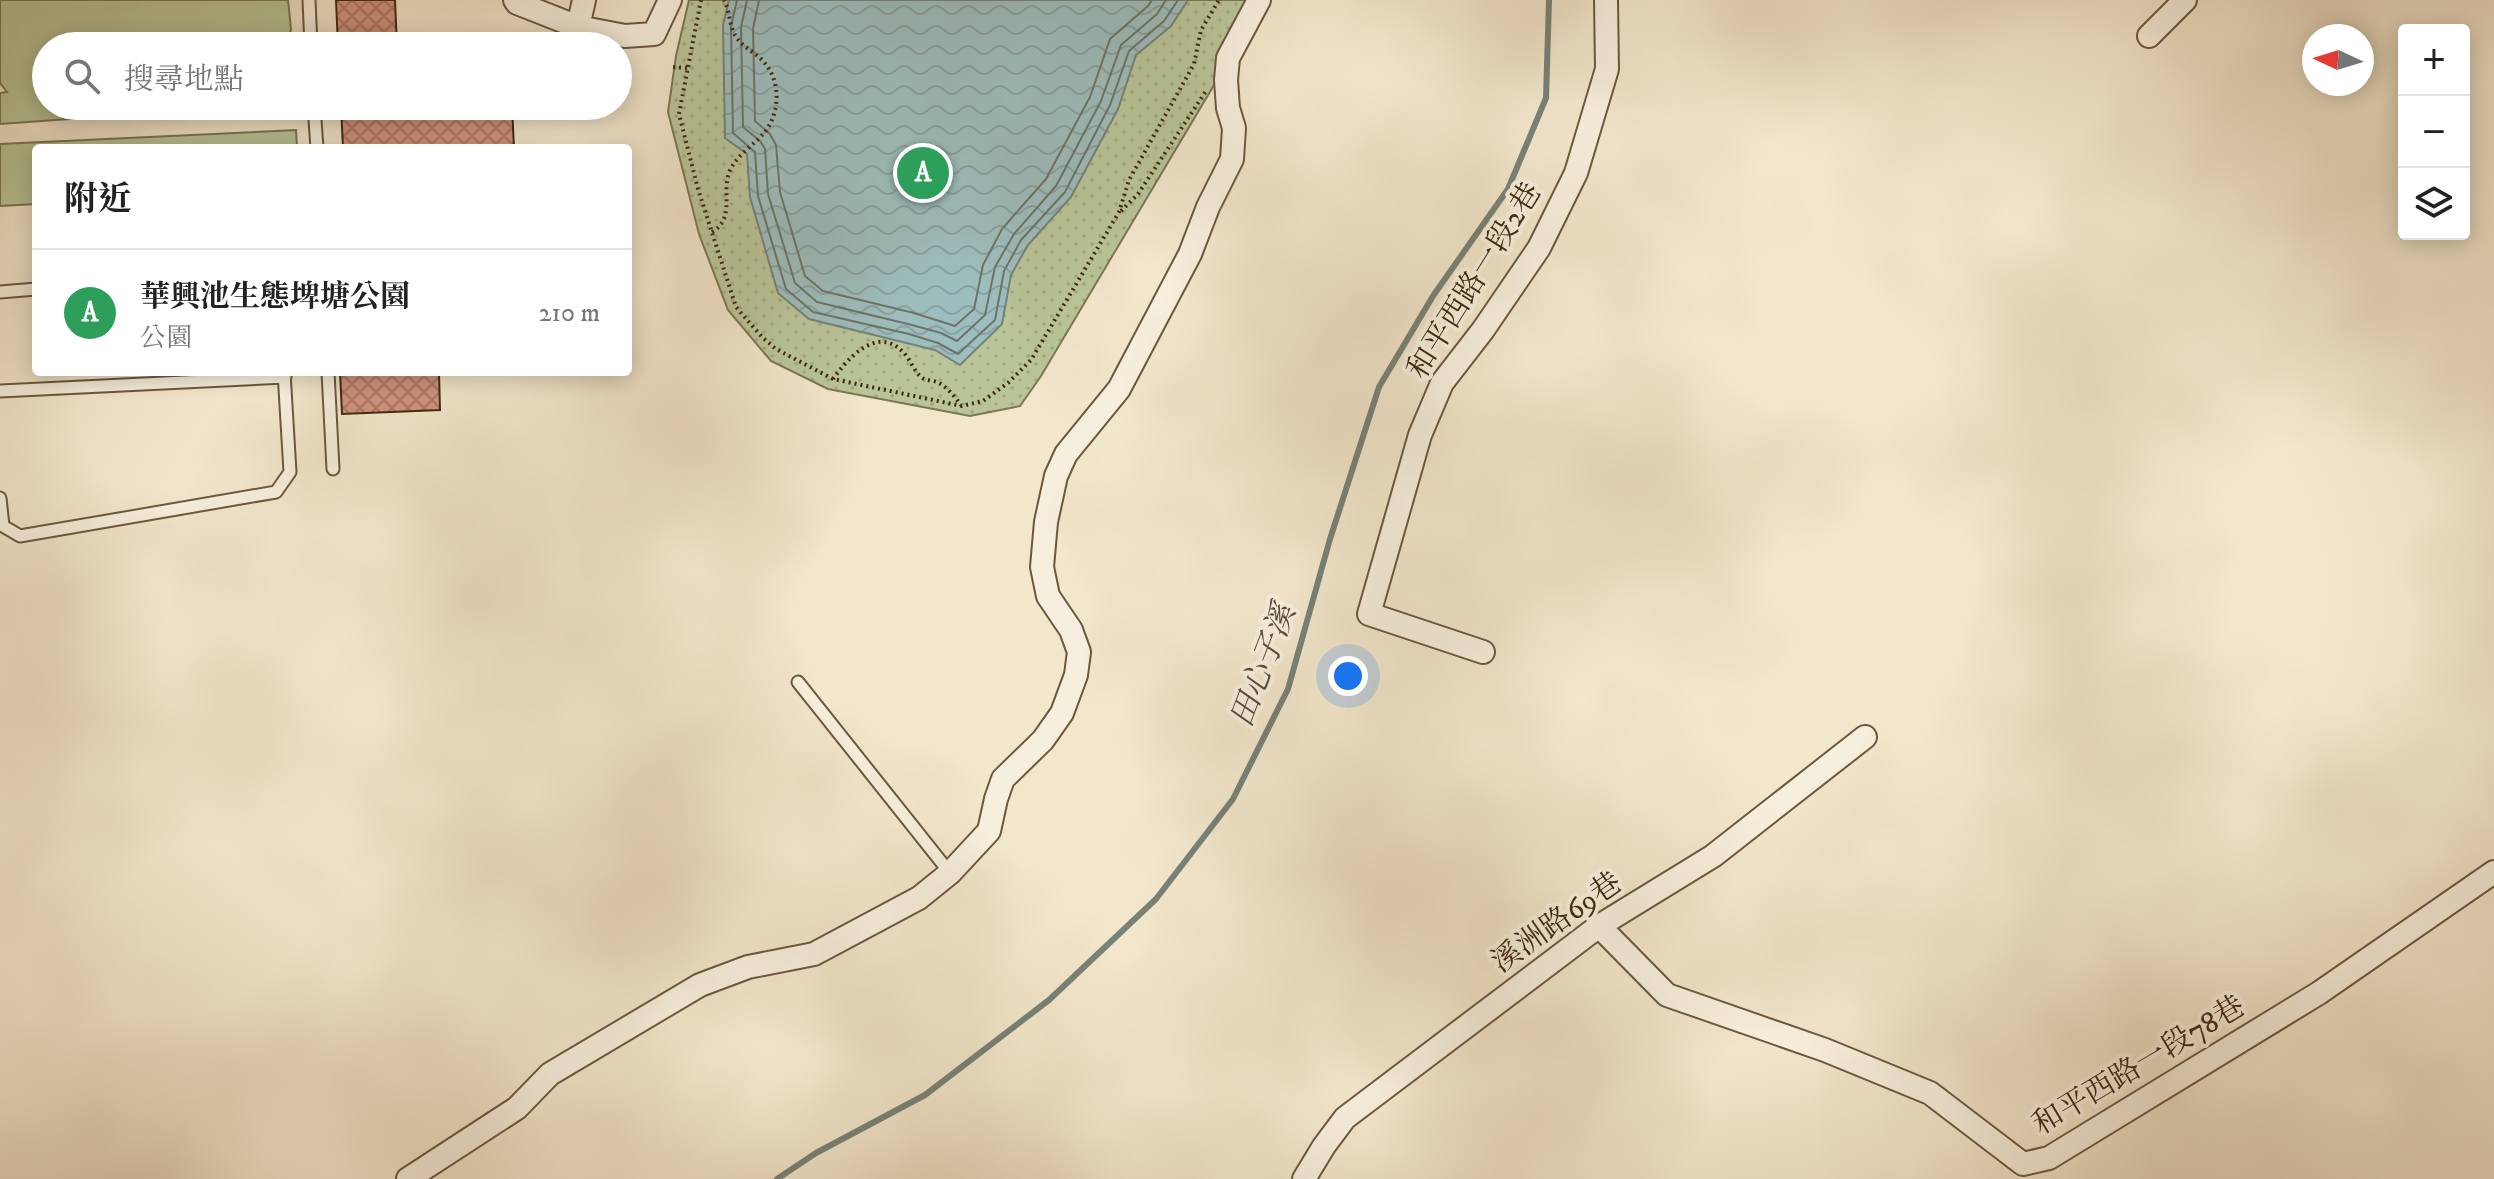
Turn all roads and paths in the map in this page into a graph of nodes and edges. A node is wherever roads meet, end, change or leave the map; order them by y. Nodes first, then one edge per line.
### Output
1 (309, 0) edge
2 (515, 0) edge
3 (584, 0) edge
4 (670, 0) edge
5 (701, 0) edge
6 (724, 0) edge
7 (1219, 0) edge
8 (1259, 0) edge
9 (1606, 0) edge
10 (2185, 0) edge
11 (578, 27) junction
12 (310, 32) edge
13 (604, 32) edge
14 (632, 36) edge
15 (2149, 36) dead end
16 (673, 67) dead end
17 (687, 68) junction
18 (1208, 87) dead end
19 (315, 120) edge
20 (317, 144) edge
21 (1119, 212) junction
22 (712, 232) junction
23 (32, 289) edge
24 (0, 292) edge
25 (251, 376) edge
26 (284, 376) edge
27 (328, 376) edge
28 (833, 379) junction
29 (0, 391) edge
30 (962, 406) junction
31 (333, 469) dead end
32 (0, 498) edge
33 (1483, 652) dead end
34 (798, 682) dead end
35 (1865, 737) dead end
36 (2494, 872) edge
37 (950, 873) junction
38 (1599, 926) junction
39 (408, 1179) edge
40 (1304, 1179) edge

1 - 12 lane
2 - 11 street
3 - 11 street
4 - 14 street
5 - 17 path
6 - 22 path
7 - 21 path
8 - 37 street
9 - 33 street, 和平西路一段2巷
10 - 15 street
11 - 13 street
16 - 17 path
17 - 22 path
18 - 21 path
19 - 20 lane
21 - 30 path
22 - 28 path
23 - 24 lane
25 - 29 lane
26 - 32 lane
27 - 31 lane
28 - 30 path
28 - 30 path
34 - 37 lane
35 - 38 street, 溪洲路69巷
36 - 38 street, 和平西路一段78巷
37 - 39 street
38 - 40 street, 溪洲路69巷

